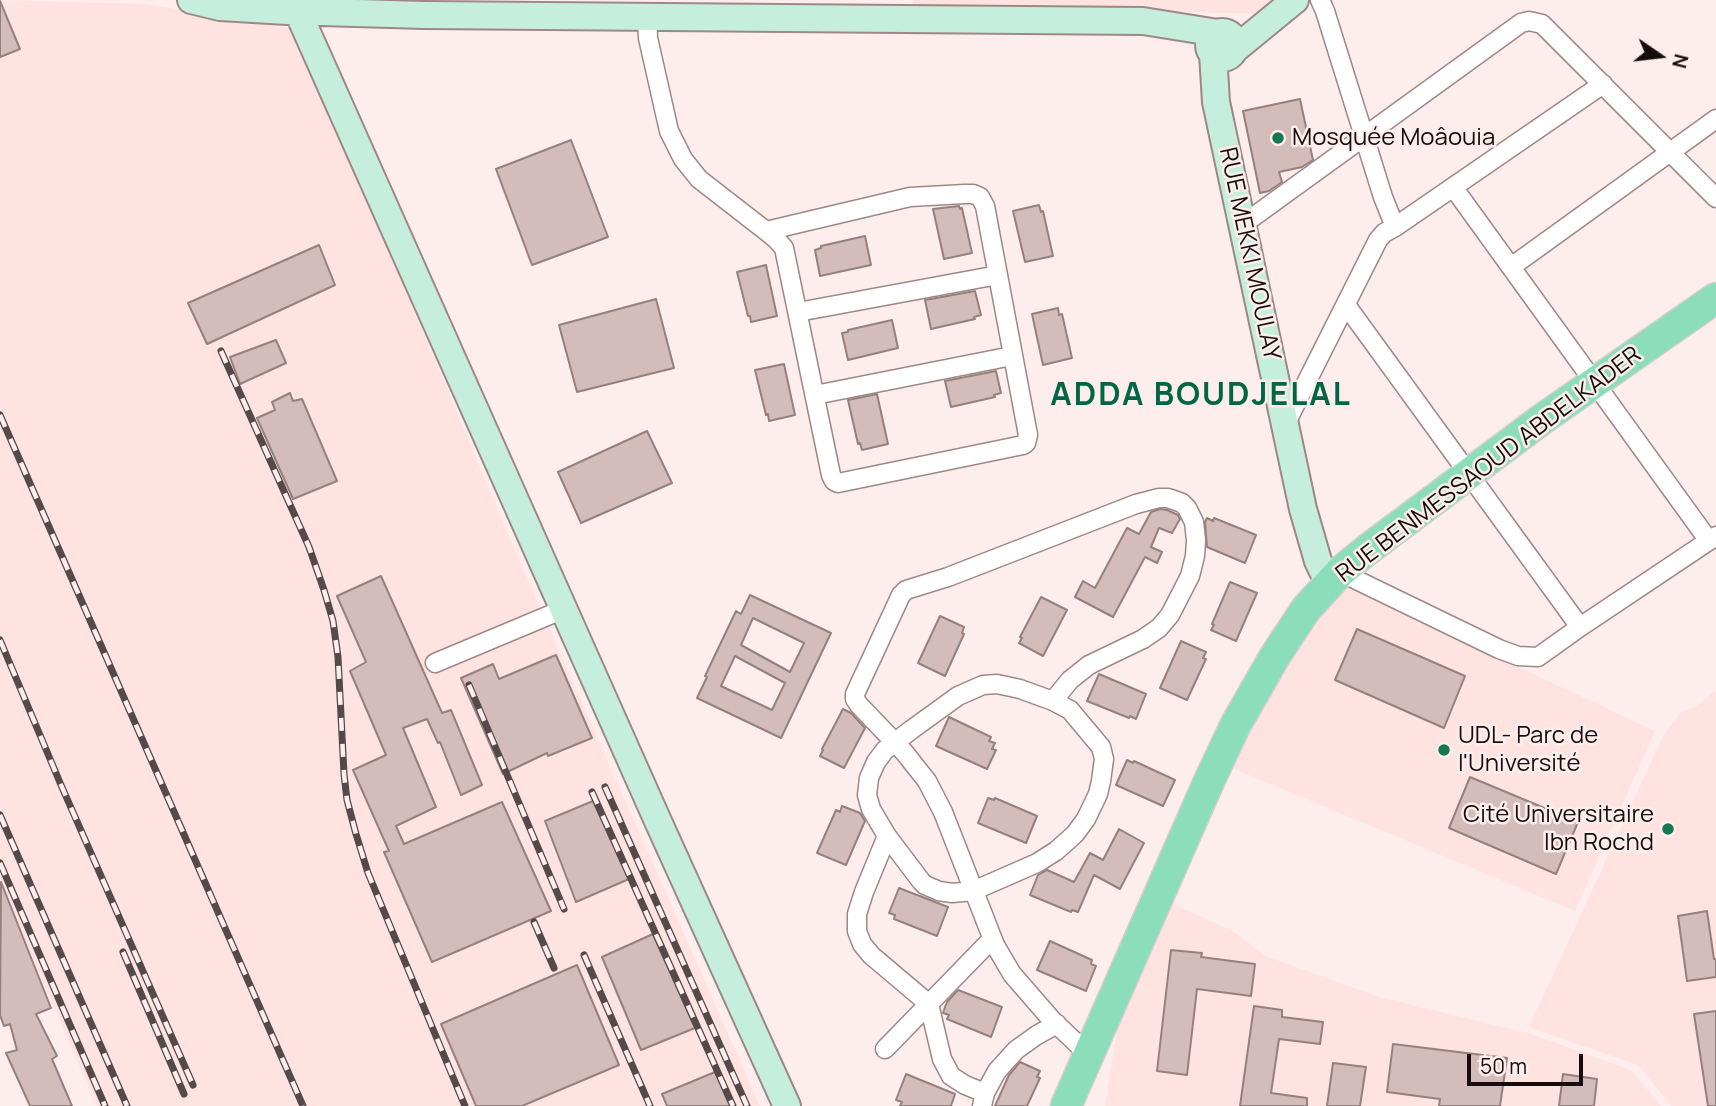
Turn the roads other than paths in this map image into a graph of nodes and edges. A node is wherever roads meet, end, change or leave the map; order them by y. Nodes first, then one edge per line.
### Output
1 (191, 0) edge
2 (1295, 0) edge
3 (1320, 0) edge
4 (231, 4) edge
5 (365, 7) edge
6 (291, 8) edge
7 (480, 8) edge
8 (704, 9) edge
9 (817, 9) edge
10 (647, 17) junction
11 (1222, 45) junction
12 (1603, 83) junction
13 (1716, 119) edge
14 (1364, 137) junction
15 (1670, 152) junction
16 (1453, 187) junction
17 (1716, 198) edge
18 (1242, 225) junction
19 (1395, 227) junction
20 (766, 231) junction
21 (1511, 267) junction
22 (998, 275) junction
23 (1716, 298) edge
24 (1346, 305) junction
25 (797, 312) junction
26 (1012, 356) junction
27 (1595, 383) junction
28 (815, 395) junction
29 (1285, 425) junction
30 (1469, 474) junction
31 (1713, 538) edge
32 (1334, 578) junction
33 (564, 609) junction
34 (1580, 627) junction
35 (435, 663) dead end
36 (1053, 701) junction
37 (896, 743) junction
38 (887, 836) junction
39 (973, 891) junction
40 (992, 939) junction
41 (929, 1004) junction
42 (1057, 1024) junction
43 (885, 1049) dead end
44 (1089, 1055) junction
45 (984, 1100) edge
46 (787, 1106) edge
47 (1066, 1106) edge

1 - 4 street
2 - 11 street
3 - 14 street
4 - 6 street
5 - 6 street
5 - 7 street
6 - 33 street
7 - 10 street
8 - 9 street
8 - 10 street
9 - 11 street
10 - 20 street
11 - 18 street, RUE MEKKI MOULAY
12 - 14 street
12 - 15 street
12 - 16 street
13 - 15 street
14 - 18 street
14 - 19 street
15 - 17 street
15 - 21 street
16 - 19 street
16 - 21 street
18 - 29 street, RUE MEKKI MOULAY
19 - 24 street
20 - 22 street
20 - 25 street
21 - 27 street
22 - 25 street
22 - 26 street
23 - 27 main road, RUE BENMESSAOUD ABDELKADER
24 - 29 street
24 - 30 street
25 - 28 street
26 - 28 street
26 - 28 street
27 - 30 main road, RUE BENMESSAOUD ABDELKADER
27 - 31 street
29 - 32 street, RUE MEKKI MOULAY
30 - 32 main road, RUE BENMESSAOUD ABDELKADER
30 - 34 street
31 - 34 street
32 - 34 street
32 - 44 main road, RUE BENMESSAOUD ABDELKADER
33 - 35 street
33 - 46 street
36 - 37 street
36 - 37 street
36 - 39 street
37 - 38 street
37 - 39 street
38 - 39 street
38 - 41 street
39 - 40 street
40 - 41 street
40 - 42 street
41 - 43 street
41 - 45 street
42 - 44 street
42 - 45 street
44 - 47 main road, RUE BENMESSAOUD ABDELKADER

